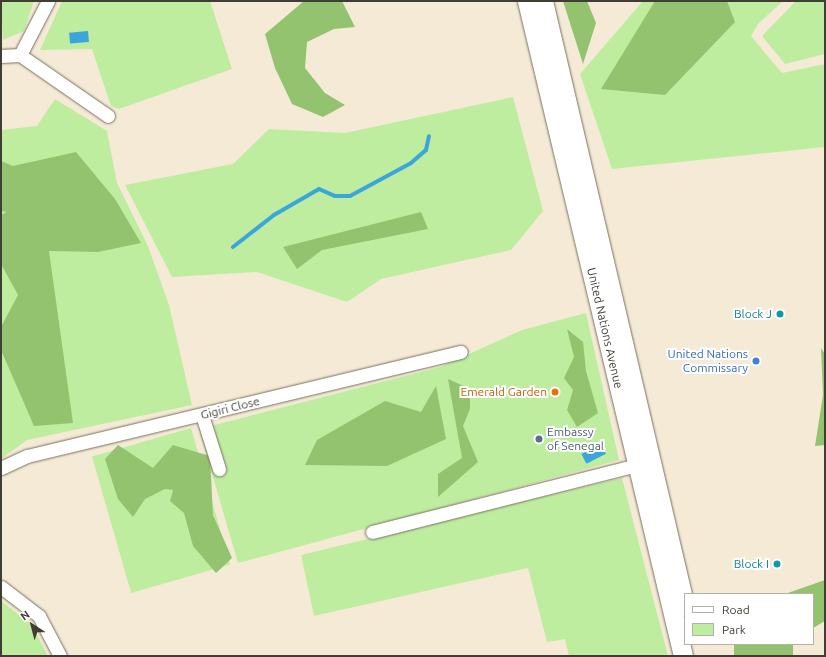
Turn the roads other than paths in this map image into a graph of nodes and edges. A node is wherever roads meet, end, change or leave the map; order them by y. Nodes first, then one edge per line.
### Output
1 (48, 1) edge
2 (528, 1) edge
3 (543, 1) edge
4 (20, 55) junction
5 (1, 56) edge
6 (108, 116) dead end
7 (618, 350) junction
8 (462, 352) dead end
9 (202, 414) junction
10 (637, 465) junction
11 (1, 468) edge
12 (219, 470) dead end
13 (372, 532) dead end
14 (1, 587) edge
15 (684, 603) edge
16 (694, 645) edge
17 (60, 656) edge
18 (683, 656) edge
19 (697, 656) edge

1 - 4 street
2 - 7 street, United Nations Avenue
3 - 7 street, United Nations Avenue
4 - 5 street
4 - 6 street
7 - 10 street, United Nations Avenue
7 - 15 street, United Nations Avenue
8 - 9 street, Gigiri Close
9 - 11 street, Gigiri Close
9 - 12 street
10 - 13 street
10 - 18 street, United Nations Avenue
14 - 17 street
16 - 19 street

